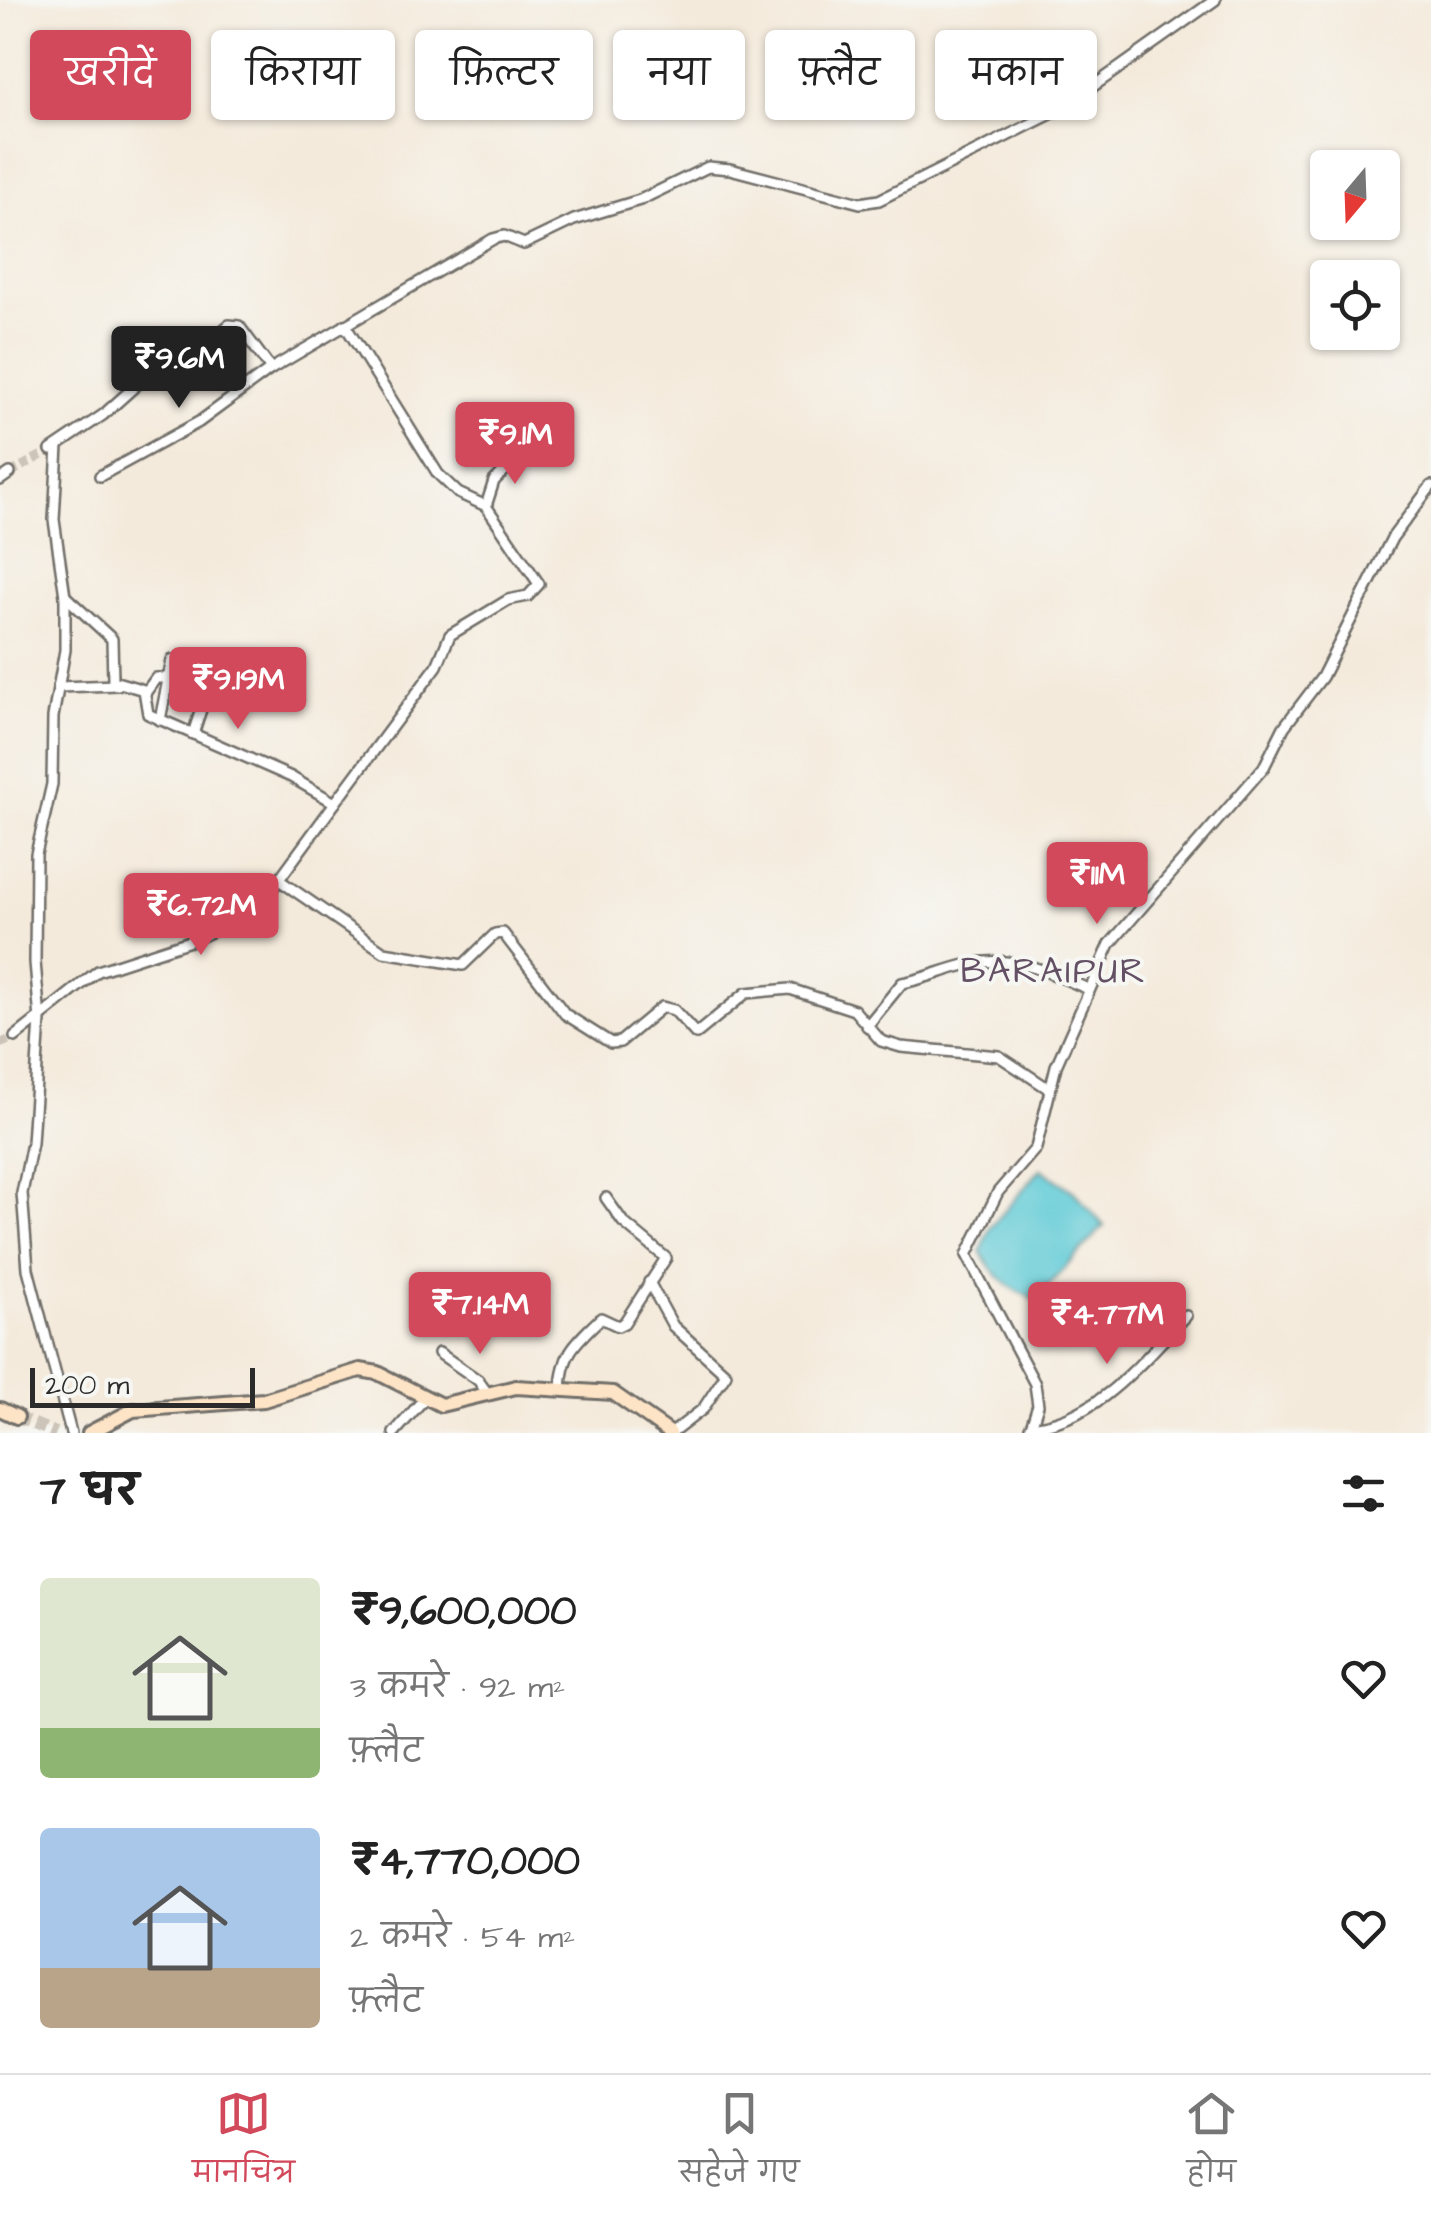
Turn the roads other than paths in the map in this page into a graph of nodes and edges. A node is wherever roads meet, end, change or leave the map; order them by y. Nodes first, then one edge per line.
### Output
1 (1214, 0) edge
2 (345, 325) junction
3 (271, 369) junction
4 (521, 455) dead end
5 (10, 473) dead end
6 (100, 476) dead end
7 (0, 480) edge
8 (1431, 486) edge
9 (486, 506) junction
10 (65, 596) junction
11 (172, 660) dead end
12 (171, 678) junction
13 (118, 685) junction
14 (58, 687) junction
15 (146, 692) junction
16 (206, 694) dead end
17 (160, 720) junction
18 (192, 734) junction
19 (333, 807) junction
20 (279, 880) junction
21 (1088, 989) junction
22 (40, 1020) junction
23 (867, 1026) junction
24 (15, 1037) tunnel mouth
25 (1049, 1089) junction
26 (606, 1198) dead end
27 (650, 1282) junction
28 (1186, 1316) dead end
29 (439, 1353) dead end
30 (561, 1390) junction
31 (488, 1394) junction
32 (424, 1399) junction
33 (0, 1410) edge
34 (17, 1417) tunnel mouth
35 (1030, 1430) edge
36 (72, 1433) edge
37 (89, 1433) edge
38 (394, 1433) edge
39 (671, 1433) edge

1 - 2 street
2 - 3 street
2 - 9 street
3 - 6 street
3 - 10 street
4 - 9 street
5 - 7 street
8 - 21 street
9 - 19 street
10 - 13 street
10 - 14 street
11 - 12 street
12 - 15 street
12 - 17 street
13 - 14 street
13 - 15 street
14 - 22 street
15 - 17 street
16 - 18 street
17 - 18 street
18 - 19 street
19 - 20 street
20 - 22 street
20 - 23 street
21 - 23 street
21 - 25 street
22 - 24 street
22 - 36 street
23 - 25 street
25 - 35 street
26 - 27 street
27 - 30 street
27 - 39 street
28 - 35 street
29 - 31 street
30 - 31 street
30 - 39 street
31 - 32 street
32 - 37 street
32 - 38 street
33 - 34 street

